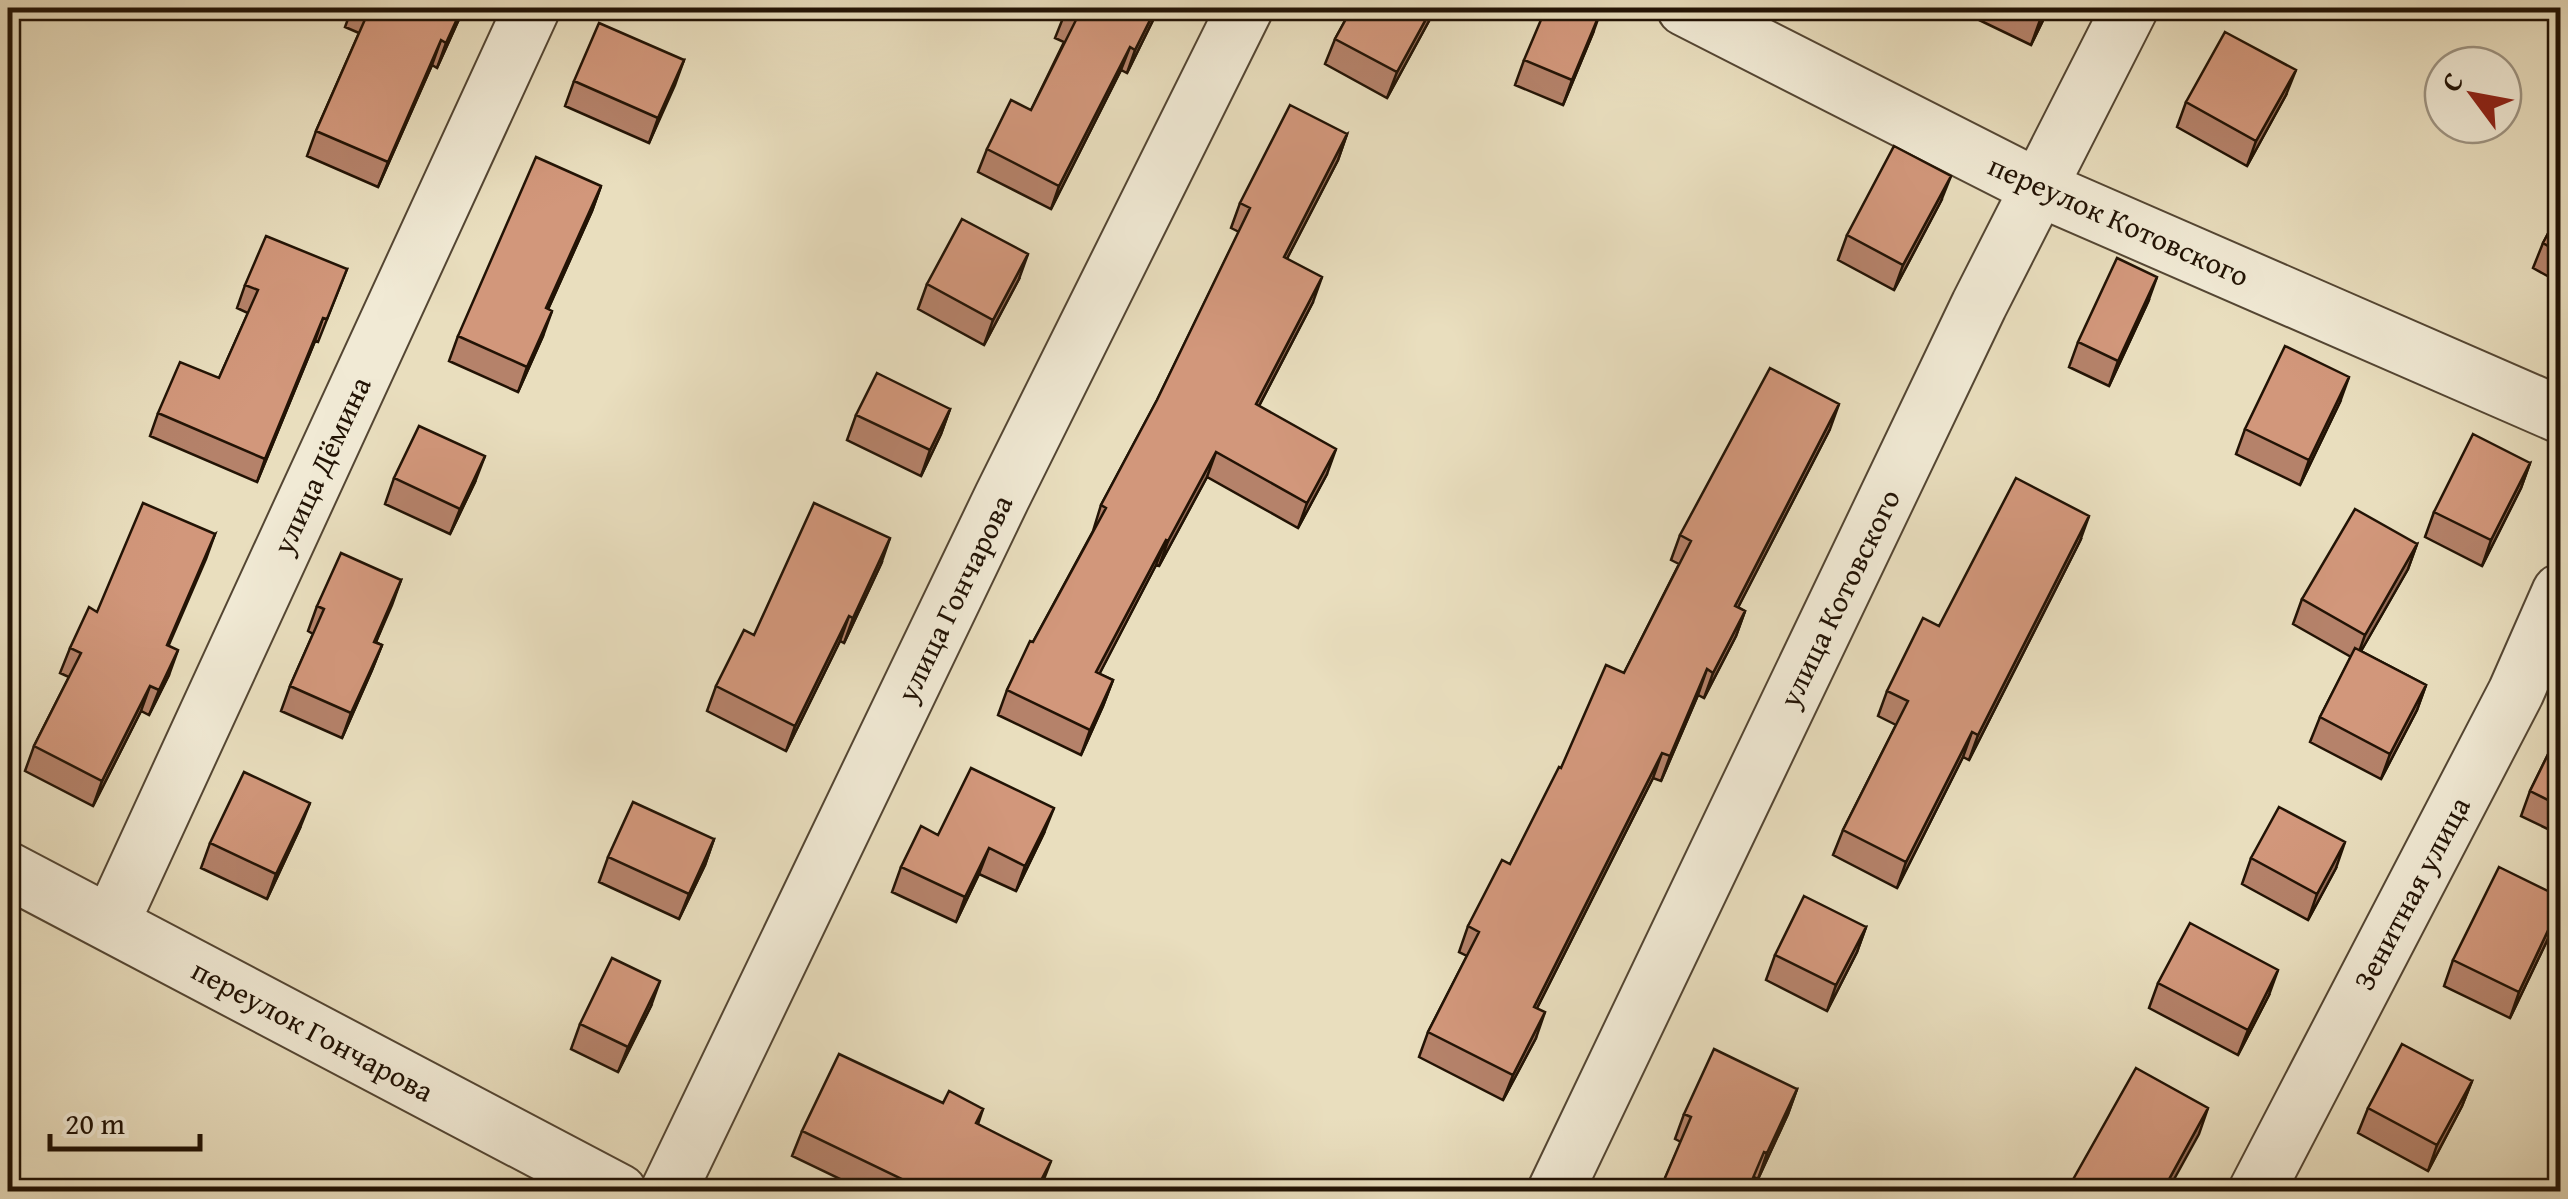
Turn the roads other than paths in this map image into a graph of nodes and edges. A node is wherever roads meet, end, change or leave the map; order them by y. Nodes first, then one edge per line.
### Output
1 (532, 8) edge
2 (1244, 8) edge
3 (1685, 8) edge
4 (2130, 8) edge
5 (2039, 188) junction
6 (2560, 415) edge
7 (2560, 592) edge
8 (8, 870) edge
9 (110, 923) junction
10 (619, 1192) edge
11 (668, 1192) edge
12 (1556, 1192) edge
13 (2256, 1192) edge

1 - 9 street, улица Дёмина
2 - 11 street, улица Гончарова
3 - 5 street, переулок Котовского
4 - 5 street, улица Котовского
5 - 6 street, переулок Котовского
5 - 12 street, улица Котовского
7 - 13 street, Зенитная улица
8 - 9 street, переулок Гончарова
9 - 10 street, переулок Гончарова

